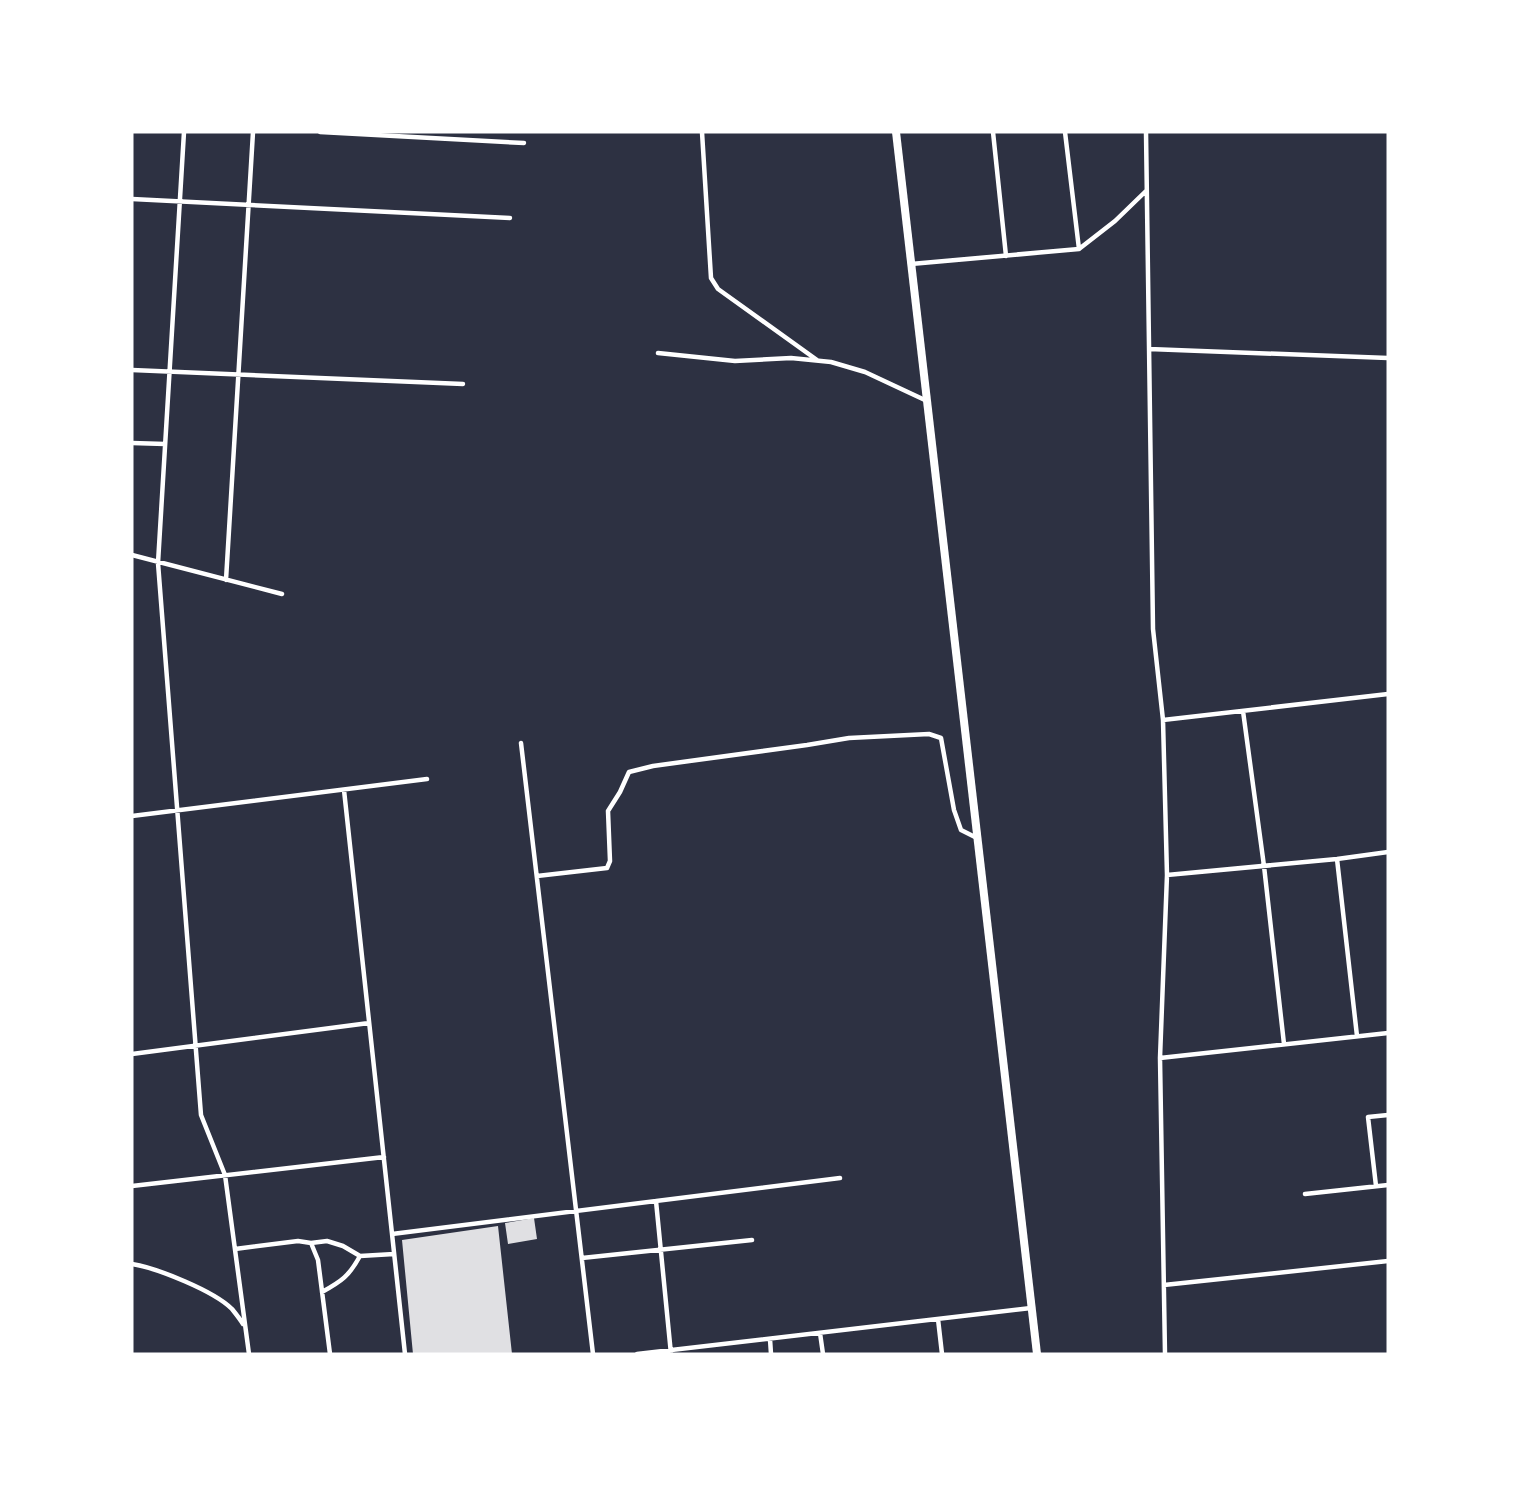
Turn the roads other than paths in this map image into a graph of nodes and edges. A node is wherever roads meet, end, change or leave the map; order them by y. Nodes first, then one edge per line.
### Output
1 (184, 132) edge
2 (253, 132) edge
3 (320, 132) edge
4 (702, 132) edge
5 (896, 132) edge
6 (993, 132) edge
7 (1065, 132) edge
8 (1146, 132) edge
9 (388, 134) edge
10 (524, 143) dead end
11 (1147, 190) junction
12 (132, 200) edge
13 (180, 202) junction
14 (248, 205) junction
15 (510, 218) dead end
16 (1079, 249) junction
17 (1006, 256) junction
18 (911, 264) junction
19 (1149, 349) junction
20 (658, 354) dead end
21 (1388, 358) edge
22 (817, 360) junction
23 (132, 370) edge
24 (170, 371) junction
25 (238, 374) junction
26 (463, 384) dead end
27 (927, 401) junction
28 (132, 443) edge
29 (165, 444) junction
30 (132, 555) edge
31 (158, 563) junction
32 (226, 580) junction
33 (282, 594) dead end
34 (1388, 694) edge
35 (1243, 711) junction
36 (1163, 720) junction
37 (521, 743) dead end
38 (426, 779) dead end
39 (344, 789) junction
40 (178, 810) junction
41 (132, 816) edge
42 (977, 838) junction
43 (1388, 852) edge
44 (1337, 859) junction
45 (1264, 866) junction
46 (1167, 875) junction
47 (537, 876) junction
48 (369, 1023) junction
49 (1388, 1033) edge
50 (1358, 1036) junction
51 (1284, 1044) junction
52 (196, 1045) junction
53 (132, 1054) edge
54 (1160, 1058) junction
55 (1388, 1114) edge
56 (384, 1157) junction
57 (225, 1175) junction
58 (840, 1178) dead end
59 (1388, 1185) edge
60 (132, 1186) edge
61 (1376, 1186) junction
62 (1305, 1194) dead end
63 (656, 1201) junction
64 (576, 1211) junction
65 (392, 1234) junction
66 (752, 1240) dead end
67 (311, 1243) junction
68 (235, 1249) junction
69 (661, 1250) junction
70 (394, 1254) junction
71 (360, 1256) junction
72 (582, 1258) junction
73 (1388, 1261) edge
74 (132, 1264) edge
75 (1164, 1285) junction
76 (322, 1292) junction
77 (1031, 1308) junction
78 (938, 1319) junction
79 (245, 1327) junction
80 (820, 1333) junction
81 (770, 1339) junction
82 (671, 1352) edge
83 (249, 1354) edge
84 (330, 1354) edge
85 (405, 1354) edge
86 (593, 1354) edge
87 (637, 1354) edge
88 (771, 1354) edge
89 (823, 1354) edge
90 (942, 1354) edge
91 (1036, 1354) edge
92 (1165, 1354) edge

1 - 13 street
2 - 14 street
3 - 9 street
4 - 22 street
5 - 18 main road
6 - 17 street
7 - 16 street
8 - 11 street
9 - 10 street
11 - 16 street
11 - 19 street
12 - 13 street
13 - 14 street
13 - 24 street
14 - 15 street
14 - 25 street
16 - 17 street
17 - 18 street
18 - 27 main road
19 - 21 street
19 - 36 street
20 - 22 street
22 - 27 street
23 - 24 street
24 - 25 street
24 - 29 street
25 - 26 street
25 - 32 street
27 - 42 main road
28 - 29 street
29 - 31 street
30 - 31 street
31 - 32 street
31 - 40 street
32 - 33 street
34 - 35 street
35 - 36 street
35 - 45 street
36 - 46 street
37 - 47 street
38 - 39 street
39 - 40 street
39 - 48 street
40 - 41 street
40 - 52 street
42 - 47 street
42 - 77 main road
43 - 44 street
44 - 45 street
44 - 50 street
45 - 46 street
45 - 51 street
46 - 54 street
47 - 64 street
48 - 52 street
48 - 56 street
49 - 50 street
50 - 51 street
51 - 54 street
52 - 53 street
52 - 57 street
54 - 75 street
55 - 61 street
56 - 57 street
56 - 65 street
57 - 60 street
57 - 68 street
58 - 63 street
59 - 61 street
61 - 62 street
63 - 64 street
63 - 69 street
64 - 65 street
64 - 72 street
65 - 70 street
66 - 69 street
67 - 68 street
67 - 71 street
67 - 76 street
68 - 79 street
69 - 72 street
69 - 82 street
70 - 71 street
70 - 85 street
71 - 76 street
72 - 86 street
73 - 75 street
74 - 79 street
75 - 92 street
76 - 84 street
77 - 78 street
77 - 91 main road
78 - 80 street
78 - 90 street
79 - 83 street
80 - 81 street
80 - 89 street
81 - 82 street
81 - 88 street
82 - 87 street

